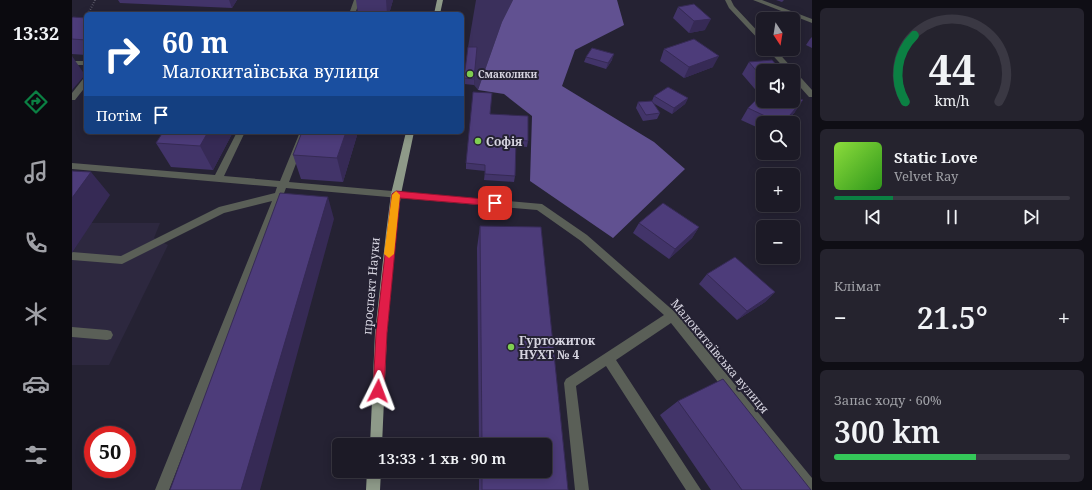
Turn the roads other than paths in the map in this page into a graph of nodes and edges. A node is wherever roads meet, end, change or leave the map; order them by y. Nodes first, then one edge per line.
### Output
1 (357, 0) edge
2 (440, 0) edge
3 (728, 0) edge
4 (756, 0) edge
5 (353, 12) edge
6 (437, 12) edge
7 (812, 21) edge
8 (756, 34) edge
9 (777, 56) edge
10 (72, 63) edge
11 (84, 63) edge
12 (785, 64) edge
13 (800, 82) edge
14 (84, 83) edge
15 (812, 95) edge
16 (72, 98) edge
17 (240, 134) edge
18 (303, 134) edge
19 (410, 134) edge
20 (72, 166) edge
21 (218, 179) junction
22 (282, 185) junction
23 (396, 194) junction
24 (278, 196) junction
25 (72, 256) edge
26 (672, 316) junction
27 (72, 332) edge
28 (107, 335) dead end
29 (608, 358) junction
30 (376, 438) edge
31 (374, 478) edge
32 (812, 489) edge
33 (162, 490) edge
34 (373, 490) edge
35 (582, 490) edge
36 (694, 490) edge

1 - 5 street
2 - 6 main road
3 - 8 street
4 - 7 street
9 - 12 street
10 - 11 street
13 - 15 street
14 - 16 street
17 - 21 street
18 - 22 street
19 - 23 main road, проспект Науки
20 - 21 street, Малокитаївська вулиця
21 - 22 street, Малокитаївська вулиця
22 - 23 street, Малокитаївська вулиця
22 - 24 street
23 - 26 street, Малокитаївська вулиця
23 - 30 main road, проспект Науки
24 - 25 street
24 - 33 street
26 - 29 street
26 - 32 street, Малокитаївська вулиця
27 - 28 street
29 - 35 street
29 - 36 street
31 - 34 main road

